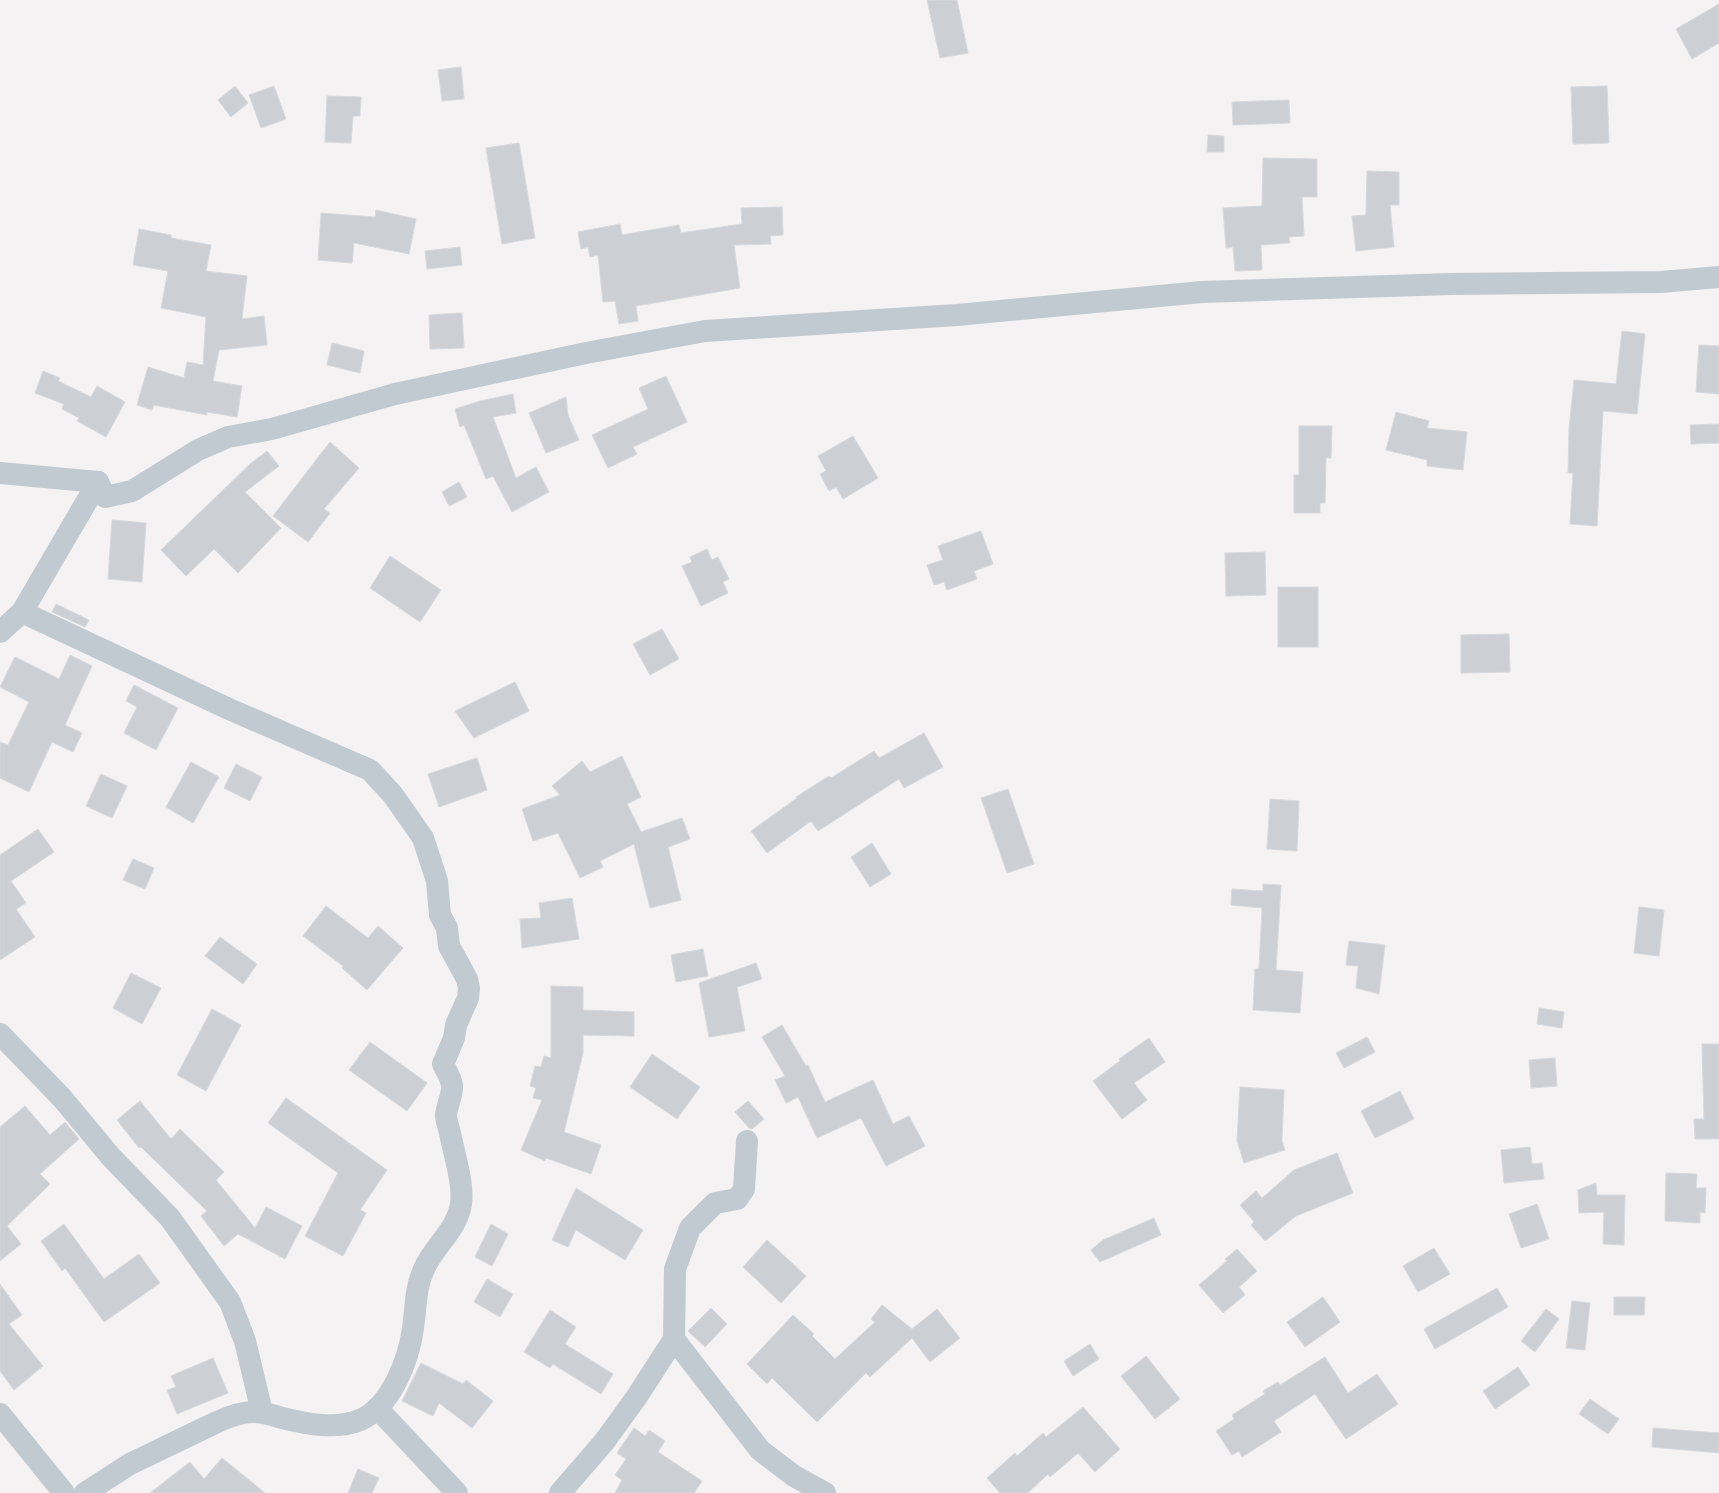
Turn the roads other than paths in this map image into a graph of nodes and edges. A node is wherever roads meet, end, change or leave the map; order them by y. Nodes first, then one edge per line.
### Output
1 (1719, 277) edge
2 (0, 473) edge
3 (98, 482) junction
4 (22, 612) junction
5 (0, 632) edge
6 (0, 1034) edge
7 (747, 1141) dead end
8 (674, 1339) junction
9 (378, 1408) junction
10 (262, 1412) junction
11 (0, 1414) edge
12 (64, 1493) edge
13 (85, 1493) edge
14 (457, 1493) edge
15 (560, 1493) edge
16 (825, 1493) edge

1 - 3 street
2 - 3 street
3 - 4 street
4 - 5 street
4 - 9 street
6 - 10 street
7 - 8 street
8 - 15 street
8 - 16 street
9 - 10 street
9 - 14 street
10 - 13 street
11 - 12 street

